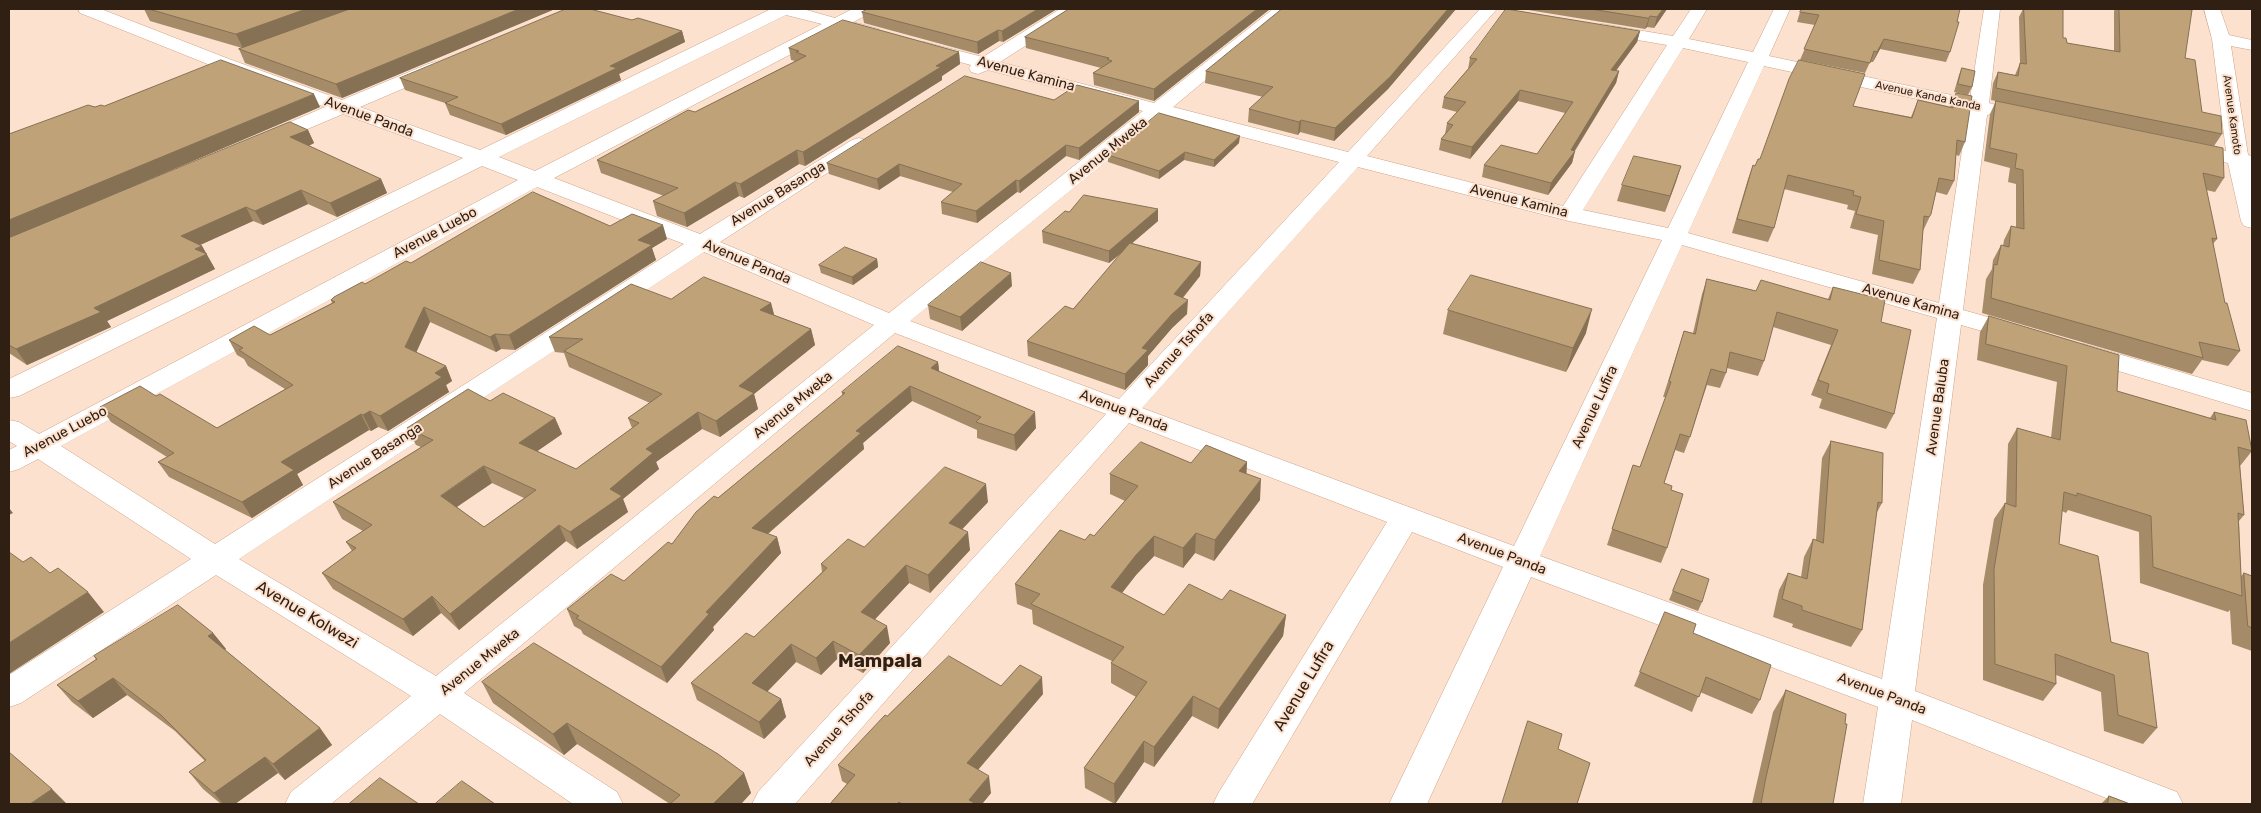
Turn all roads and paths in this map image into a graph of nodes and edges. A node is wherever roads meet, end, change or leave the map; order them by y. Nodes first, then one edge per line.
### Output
1 (86, 9) edge
2 (784, 9) edge
3 (865, 9) edge
4 (1071, 9) edge
5 (1283, 9) edge
6 (1699, 9) edge
7 (1782, 9) edge
8 (1992, 9) edge
9 (2212, 9) edge
10 (1493, 10) edge
11 (836, 24) junction
12 (1584, 26) edge
13 (2221, 39) junction
14 (1679, 42) junction
15 (2252, 44) edge
16 (250, 53) edge
17 (1759, 61) junction
18 (450, 62) edge
19 (222, 63) junction
20 (986, 63) junction
21 (194, 73) edge
22 (961, 79) edge
23 (343, 107) junction
24 (1980, 107) junction
25 (1160, 110) junction
26 (2008, 113) edge
27 (878, 132) edge
28 (2171, 146) edge
29 (244, 149) edge
30 (479, 157) junction
31 (1353, 159) junction
32 (2245, 161) edge
33 (534, 180) junction
34 (1569, 214) junction
35 (2252, 221) edge
36 (1675, 236) junction
37 (702, 243) junction
38 (1951, 313) junction
39 (892, 323) junction
40 (9, 390) edge
41 (2252, 402) edge
42 (1124, 411) junction
43 (9, 429) edge
44 (39, 446) junction
45 (9, 462) edge
46 (1406, 517) junction
47 (216, 560) junction
48 (1523, 562) junction
49 (9, 693) edge
50 (439, 695) junction
51 (1897, 699) junction
52 (304, 804) edge
53 (604, 804) edge
54 (771, 804) edge
55 (1232, 804) edge
56 (1408, 804) edge
57 (1882, 804) edge
58 (2164, 804) edge

1 - 19 street, Avenue Panda
2 - 11 street, Avenue Kamina
2 - 30 street
3 - 11 street, Avenue Luebo
4 - 20 street
5 - 25 street, Avenue Mweka
6 - 14 street
7 - 17 street, Avenue Lufira
8 - 24 street, Avenue Baluba
9 - 13 street, Avenue Kamoto
10 - 31 street, Avenue Tshofa
11 - 20 street, Avenue Kamina
11 - 33 street, Avenue Luebo
12 - 14 street, Avenue Kanda Kanda
13 - 15 street
13 - 32 street, Avenue Kamoto
14 - 17 street, Avenue Kanda Kanda
14 - 34 street
16 - 19 street
17 - 24 street, Avenue Kanda Kanda
17 - 36 street, Avenue Lufira
18 - 23 street
19 - 21 street
19 - 23 street, Avenue Panda
20 - 22 street
20 - 25 street, Avenue Kamina
23 - 29 street
23 - 30 street, Avenue Panda
24 - 26 street, Avenue Kanda Kanda
24 - 38 street, Avenue Baluba
25 - 31 street, Avenue Kamina
25 - 39 street, Avenue Mweka
27 - 37 street, Avenue Basanga
28 - 32 street
30 - 33 street, Avenue Panda
30 - 40 street
31 - 34 street, Avenue Kamina
31 - 42 street, Avenue Tshofa
32 - 35 street, Avenue Kamoto
33 - 37 street, Avenue Panda
33 - 44 street, Avenue Luebo
34 - 36 street, Avenue Kamina
36 - 38 street, Avenue Kamina
36 - 48 street, Avenue Lufira
37 - 39 street, Avenue Panda
37 - 47 street, Avenue Basanga
38 - 41 street, Avenue Kamina
38 - 51 street, Avenue Baluba
39 - 42 street, Avenue Panda
39 - 50 street, Avenue Mweka
42 - 46 street, Avenue Panda
42 - 54 street, Avenue Tshofa
43 - 44 street, Avenue Kolwezi
44 - 45 street, Avenue Luebo
44 - 47 street, Avenue Kolwezi
46 - 48 street, Avenue Panda
46 - 55 street, Avenue Lufira
47 - 49 street, Avenue Basanga
47 - 50 street, Avenue Kolwezi
48 - 51 street, Avenue Panda
48 - 56 street, Avenue Lufira
50 - 52 street, Avenue Mweka
50 - 53 street, Avenue Kolwezi
51 - 57 street, Avenue Baluba
51 - 58 street, Avenue Panda

